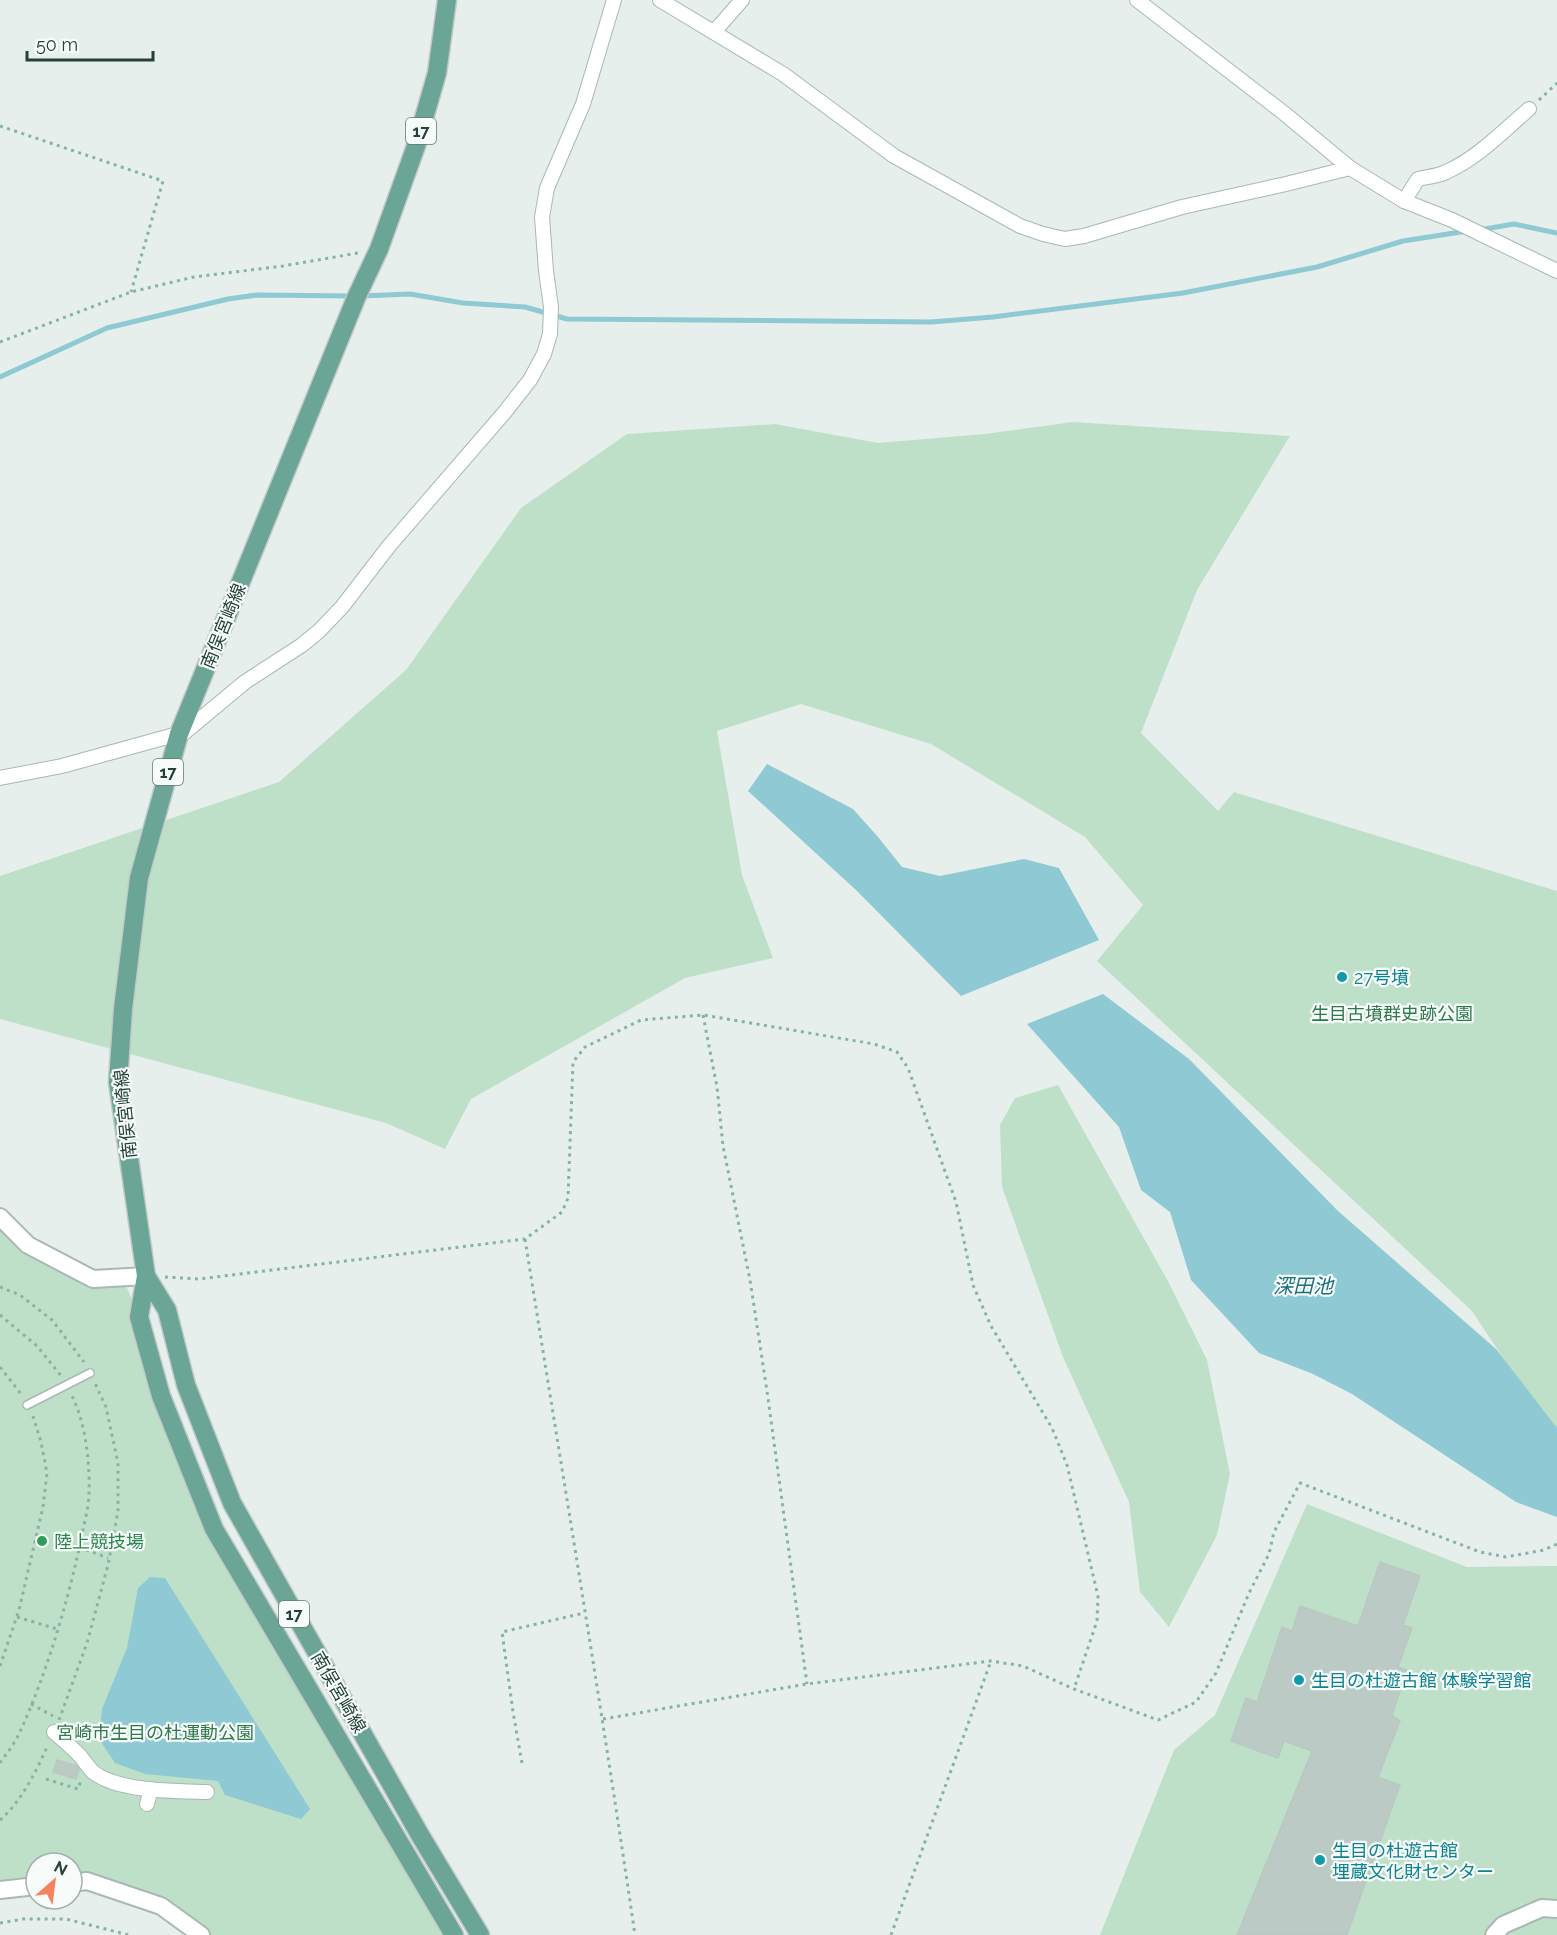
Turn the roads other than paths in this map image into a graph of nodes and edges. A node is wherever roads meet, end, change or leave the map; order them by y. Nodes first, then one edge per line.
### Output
1 (447, 0) edge
2 (614, 0) edge
3 (660, 0) edge
4 (742, 0) edge
5 (1137, 0) edge
6 (714, 32) junction
7 (1529, 110) road end
8 (1350, 168) junction
9 (1404, 201) junction
10 (1557, 271) edge
11 (179, 734) junction
12 (0, 778) edge
13 (0, 1217) edge
14 (146, 1276) junction
15 (90, 1373) road end
16 (27, 1406) road end
17 (57, 1726) road end
18 (151, 1789) junction
19 (207, 1792) dead end
20 (147, 1804) dead end
21 (84, 1881) edge
22 (24, 1887) edge
23 (0, 1890) edge
24 (1557, 1909) edge
25 (201, 1935) edge
26 (454, 1935) edge
27 (480, 1935) edge
28 (1494, 1935) edge

1 - 11 main road, 南俣宮崎線 / 17
2 - 11 street
3 - 6 street
4 - 6 street
5 - 8 street
6 - 8 street
7 - 9 street
8 - 9 street
9 - 10 street
11 - 12 street
11 - 14 main road, 南俣宮崎線 / 17
13 - 14 street
14 - 26 main road, 南俣宮崎線 / 17
14 - 27 main road, 南俣宮崎線 / 17
15 - 16 lane
17 - 18 street
18 - 19 street
18 - 20 street
21 - 25 street
22 - 23 street
24 - 28 street

